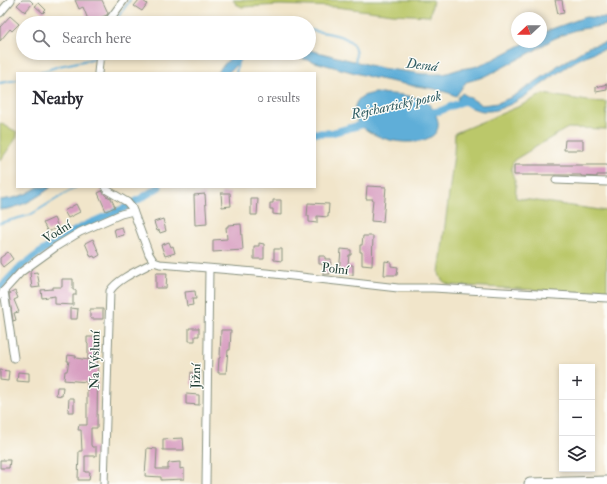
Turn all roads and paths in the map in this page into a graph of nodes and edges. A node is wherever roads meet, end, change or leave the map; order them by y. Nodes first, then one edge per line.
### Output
1 (11, 0) edge
2 (124, 0) edge
3 (0, 13) edge
4 (112, 16) edge
5 (100, 60) edge
6 (98, 72) edge
7 (556, 180) dead end
8 (607, 182) edge
9 (106, 188) edge
10 (131, 207) junction
11 (154, 262) junction
12 (209, 269) junction
13 (2, 293) edge
14 (607, 298) edge
15 (14, 358) dead end
16 (607, 482) edge
17 (104, 484) edge
18 (206, 484) edge
19 (530, 484) edge

1 - 3 street
2 - 4 street
5 - 6 street
7 - 8 street
9 - 10 street
10 - 11 street
10 - 13 street, Vodní
11 - 12 street, Polní
11 - 17 street, Na Výsluní
12 - 14 street, Polní
12 - 18 street, Jižní
13 - 15 street, Vodní
16 - 19 main road

